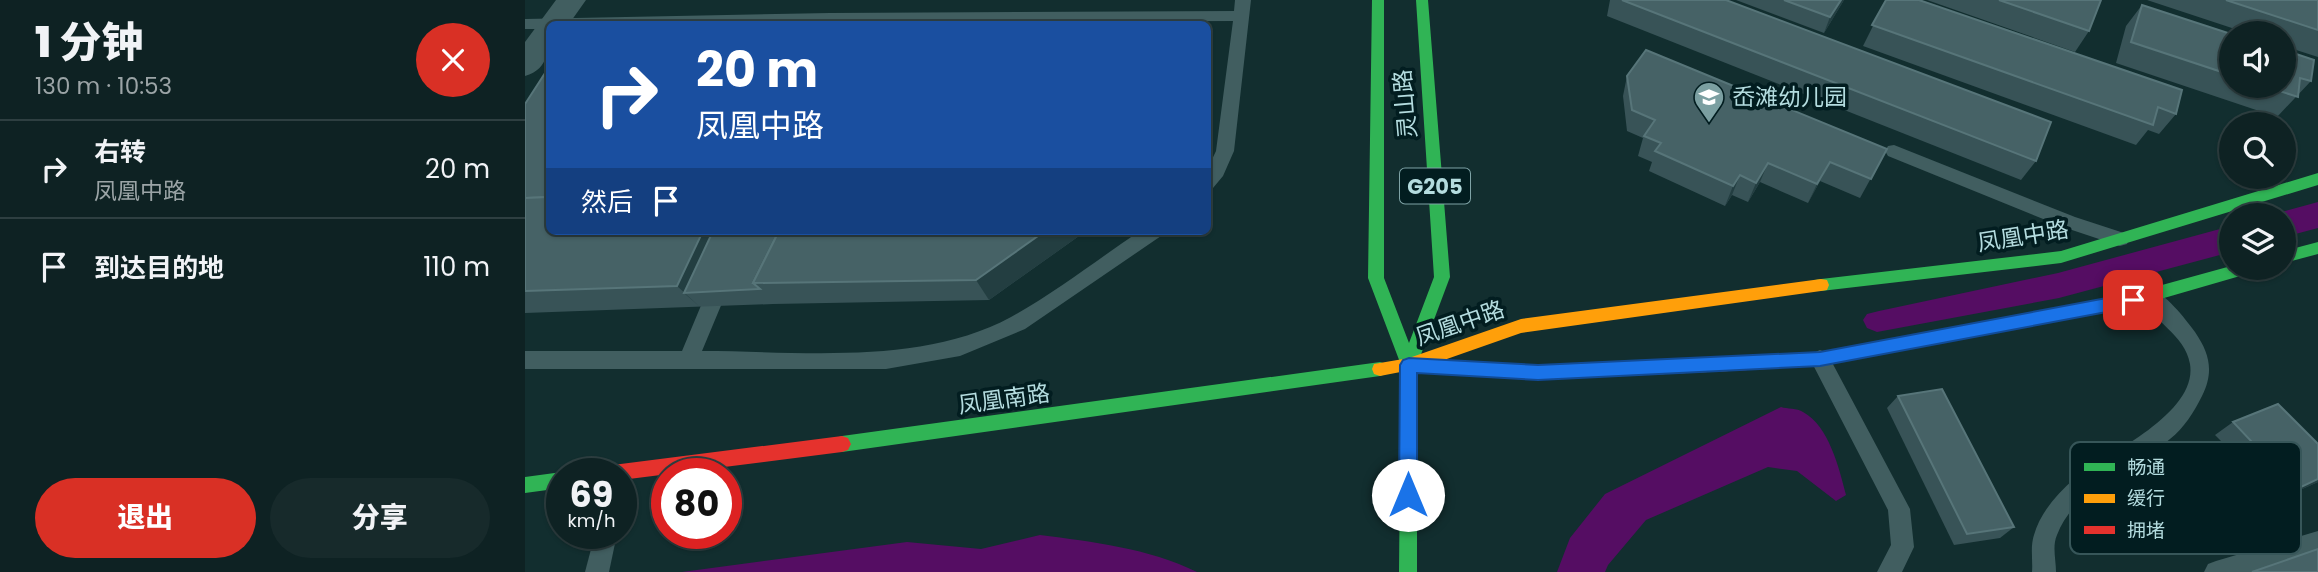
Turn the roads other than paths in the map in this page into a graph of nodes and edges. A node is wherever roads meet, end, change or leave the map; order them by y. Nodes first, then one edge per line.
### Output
1 (571, 0) edge
2 (1378, 0) edge
3 (1422, 0) edge
4 (1243, 8) edge
5 (556, 21) edge
6 (828, 21) edge
7 (525, 24) edge
8 (546, 24) edge
9 (546, 35) edge
10 (525, 65) edge
11 (1893, 150) dead end
12 (1211, 178) edge
13 (2318, 179) edge
14 (1148, 235) edge
15 (2120, 239) junction
16 (2318, 248) edge
17 (2296, 254) edge
18 (726, 269) edge
19 (2219, 276) edge
20 (2149, 296) junction
21 (689, 359) junction
22 (1820, 359) junction
23 (525, 360) edge
24 (1409, 365) junction
25 (2148, 442) edge
26 (637, 472) edge
27 (546, 482) edge
28 (525, 485) edge
29 (2070, 498) edge
30 (602, 549) edge
31 (2279, 554) edge
32 (597, 572) edge
33 (1408, 572) edge
34 (1889, 572) edge
35 (2045, 572) edge
36 (2216, 572) edge

1 - 5 street
2 - 24 main road, 灵山路
3 - 24 main road, 灵山路 / G205
4 - 6 lane
4 - 12 lane
7 - 8 lane
9 - 10 street
11 - 15 lane
13 - 15 main road, 凤凰中路
14 - 21 lane
15 - 24 main road, 凤凰中路
16 - 17 main road
18 - 21 lane
19 - 20 main road, 凤凰中路
20 - 22 main road, 凤凰中路
20 - 25 lane
21 - 23 lane
22 - 24 main road, 凤凰中路
22 - 34 lane
24 - 26 main road, 凤凰南路
24 - 33 main road, 灵山路 / G205
27 - 28 main road
29 - 35 lane
30 - 32 lane
31 - 36 lane

